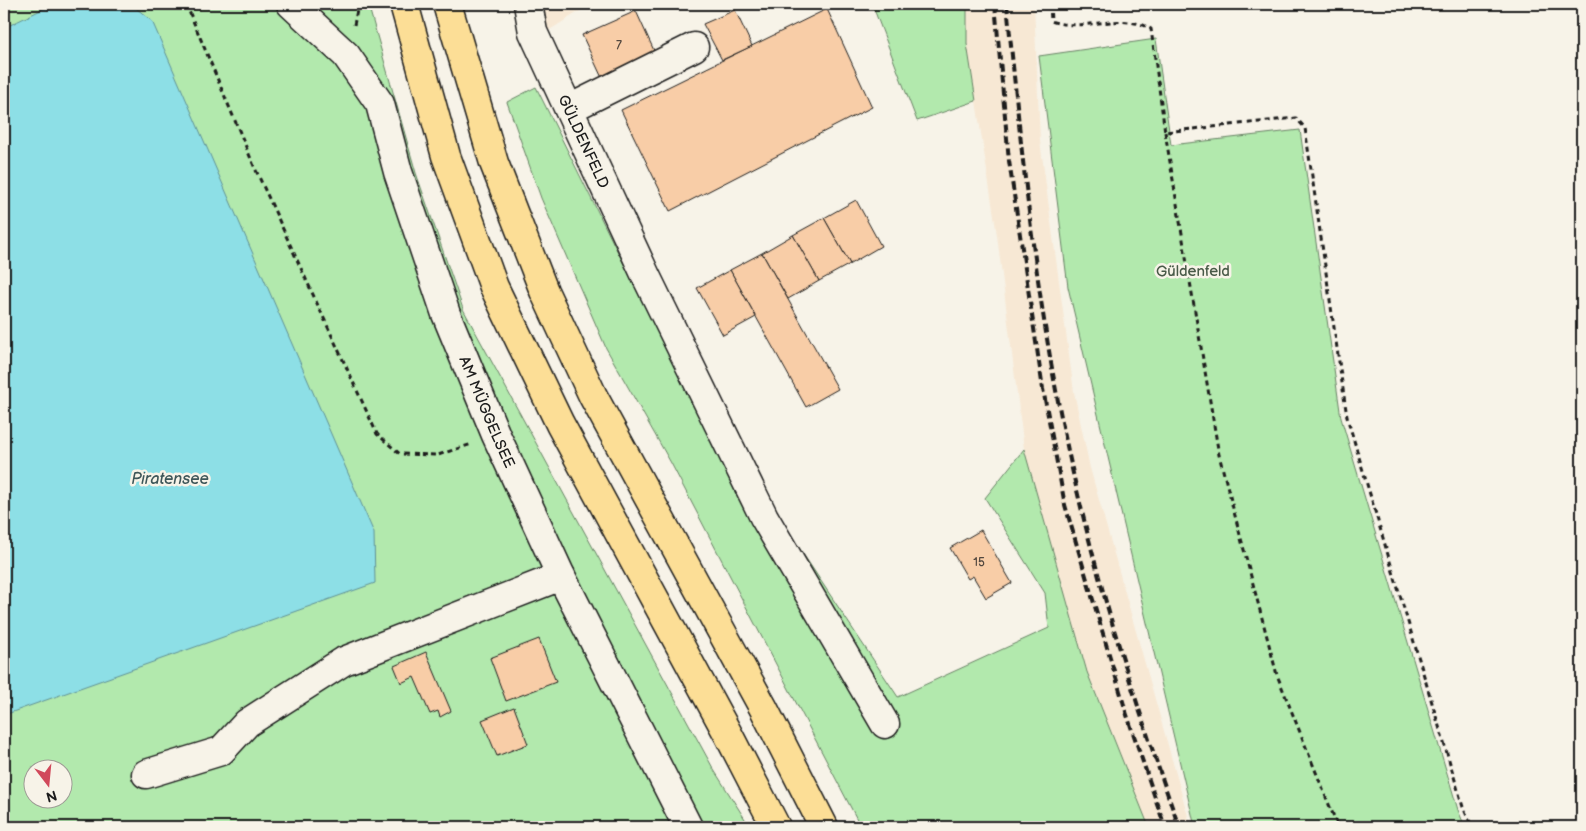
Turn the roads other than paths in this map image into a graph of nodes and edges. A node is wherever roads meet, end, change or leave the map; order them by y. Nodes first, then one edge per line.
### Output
1 (291, 4) edge
2 (404, 4) edge
3 (447, 4) edge
4 (528, 4) edge
5 (694, 47) dead end
6 (569, 109) junction
7 (561, 576) junction
8 (885, 724) dead end
9 (146, 774) dead end
10 (688, 827) edge
11 (776, 827) edge
12 (824, 827) edge

1 - 7 street, AM MÜGGELSEE
2 - 11 highway
3 - 12 highway
4 - 6 street, GÜLDENFELD
5 - 6 street
6 - 8 street, GÜLDENFELD
7 - 9 street
7 - 10 street, AM MÜGGELSEE

